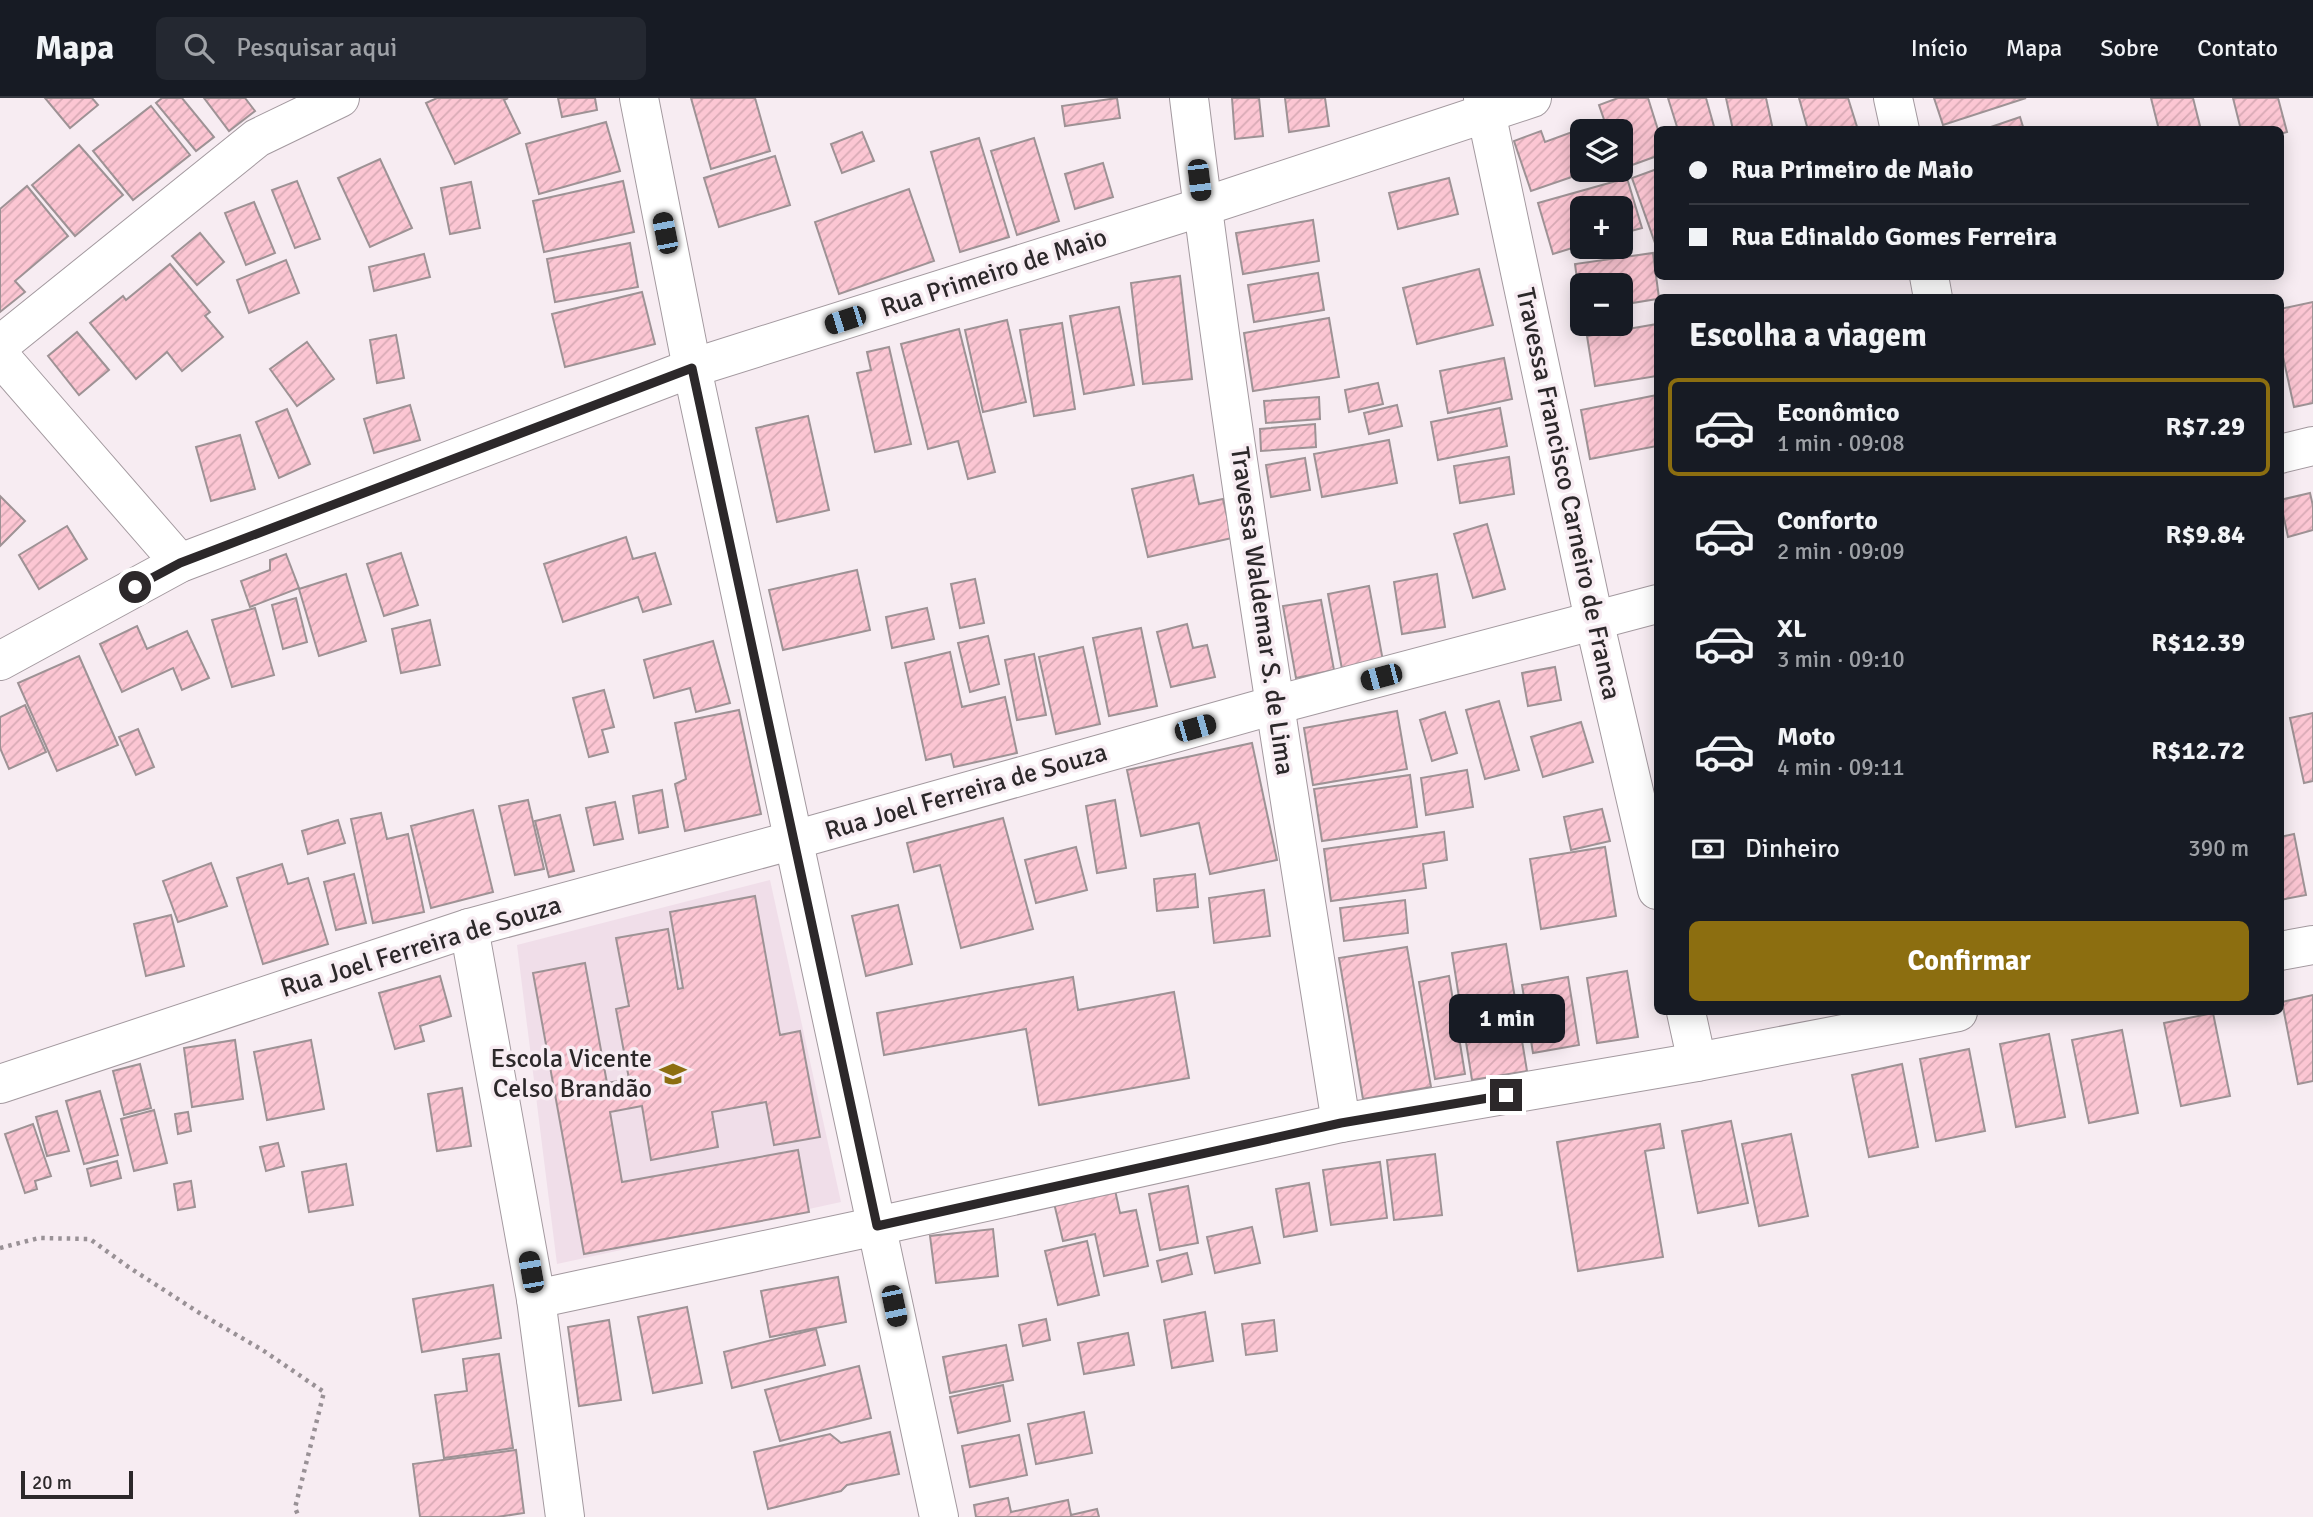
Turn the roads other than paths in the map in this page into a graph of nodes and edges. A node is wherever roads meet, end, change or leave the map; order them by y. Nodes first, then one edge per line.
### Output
1 (340, 98) edge
2 (639, 98) edge
3 (1189, 98) edge
4 (1532, 98) edge
5 (1894, 98) edge
6 (1485, 106) edge
7 (1899, 126) edge
8 (1202, 207) junction
9 (0, 345) edge
10 (0, 356) edge
11 (692, 368) junction
12 (2313, 446) edge
13 (2284, 453) edge
14 (180, 563) junction
15 (1654, 605) edge
16 (1594, 620) junction
17 (0, 661) edge
18 (1275, 705) junction
19 (794, 840) junction
20 (1654, 877) edge
21 (469, 928) junction
22 (2313, 944) edge
23 (2284, 950) edge
24 (1687, 1015) edge
25 (1942, 1015) edge
26 (1697, 1062) junction
27 (0, 1084) edge
28 (1341, 1123) junction
29 (877, 1226) junction
30 (536, 1299) junction
31 (565, 1517) edge
32 (940, 1517) edge

1 - 9 street
2 - 11 street
3 - 8 street, Travessa Waldemar S. de Lima
4 - 6 street, Rua Primeiro de Maio
5 - 7 street
6 - 8 street, Rua Primeiro de Maio
6 - 16 street, Travessa Francisco Carneiro de Franca
8 - 11 street, Rua Primeiro de Maio
8 - 18 street, Travessa Waldemar S. de Lima
10 - 14 street
11 - 14 street, Rua Primeiro de Maio
11 - 19 street
12 - 13 street
14 - 17 street, Rua Primeiro de Maio
15 - 16 street, Rua Joel Ferreira de Souza
16 - 18 street, Rua Joel Ferreira de Souza
16 - 20 street, Travessa Francisco Carneiro de Franca
18 - 19 street, Rua Joel Ferreira de Souza
18 - 28 street, Travessa Waldemar S. de Lima
19 - 21 street, Rua Joel Ferreira de Souza
19 - 29 street
21 - 27 street, Rua Joel Ferreira de Souza
21 - 30 street
22 - 23 street
24 - 26 street
25 - 26 street
26 - 28 street
28 - 29 street
29 - 30 street
29 - 32 street
30 - 31 street

